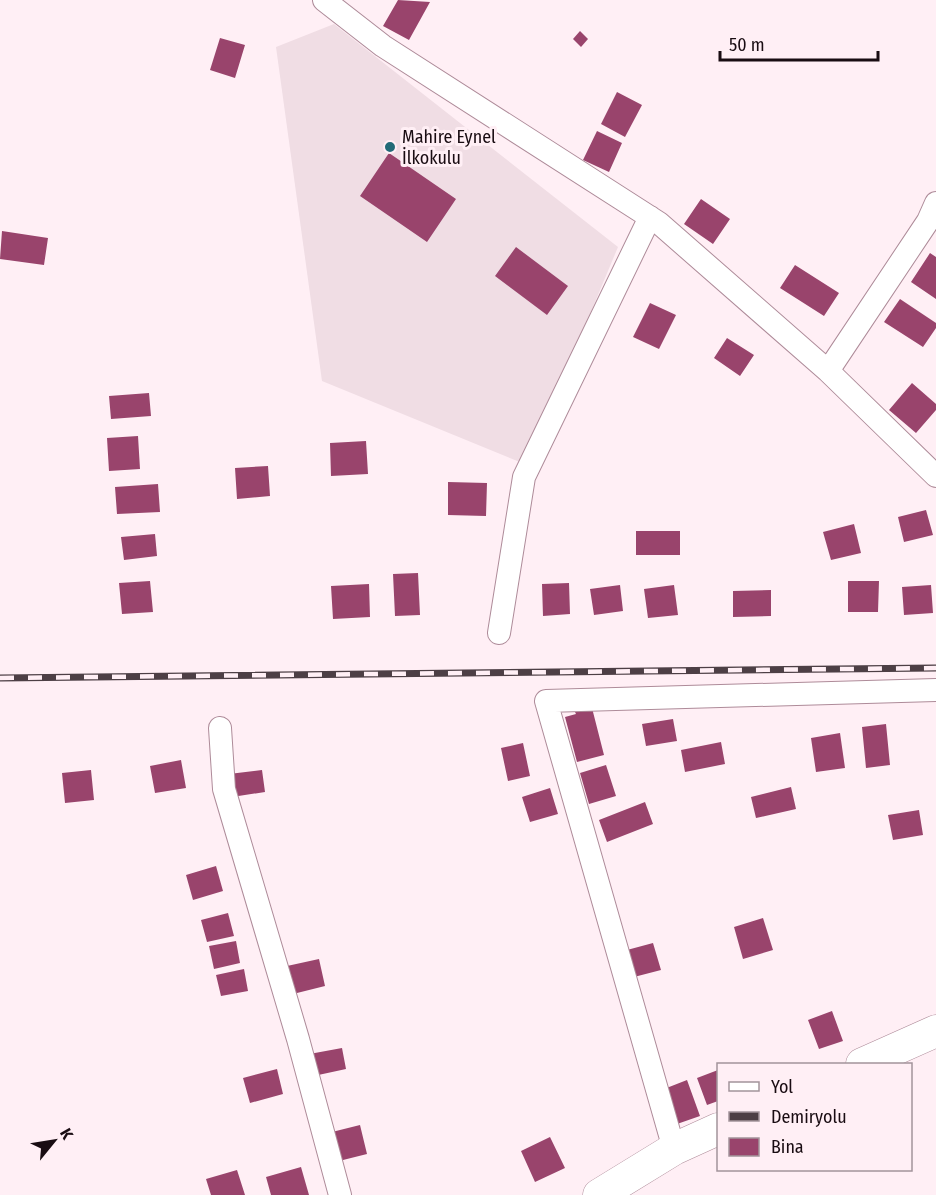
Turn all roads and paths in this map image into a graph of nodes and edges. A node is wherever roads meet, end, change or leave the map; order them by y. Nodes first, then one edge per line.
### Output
1 (324, 0) edge
2 (936, 203) edge
3 (650, 217) junction
4 (828, 371) junction
5 (936, 476) edge
6 (499, 633) dead end
7 (936, 690) edge
8 (220, 728) dead end
9 (936, 1031) edge
10 (866, 1063) edge
11 (717, 1129) edge
12 (674, 1149) junction
13 (340, 1195) edge
14 (598, 1195) edge

1 - 3 street
2 - 4 street
3 - 4 street
3 - 6 street
4 - 5 street
7 - 12 street
8 - 13 street
9 - 10 main road
11 - 12 main road
12 - 14 main road

